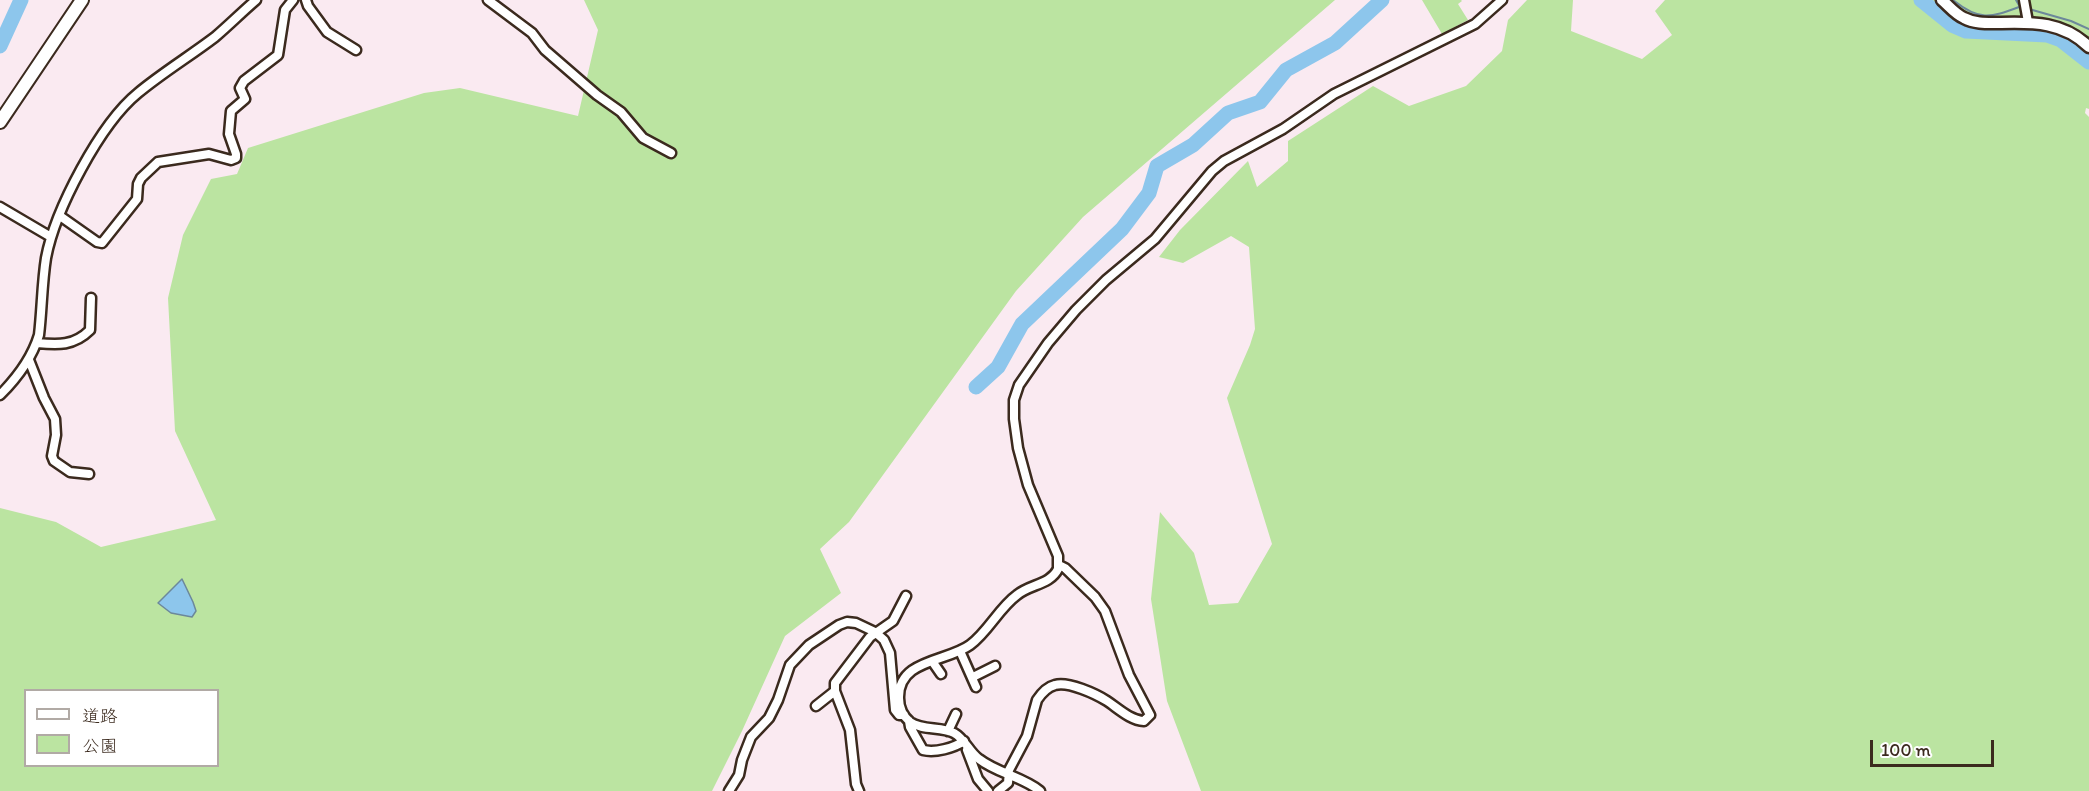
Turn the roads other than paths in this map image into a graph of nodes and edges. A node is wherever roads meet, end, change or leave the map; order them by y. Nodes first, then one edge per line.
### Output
1 (82, 0) edge
2 (256, 0) edge
3 (293, 0) edge
4 (306, 0) edge
5 (488, 0) edge
6 (1502, 0) edge
7 (1942, 0) edge
8 (2025, 2) edge
9 (2028, 19) junction
10 (2089, 47) edge
11 (356, 50) dead end
12 (0, 122) edge
13 (671, 153) dead end
14 (0, 207) edge
15 (60, 216) junction
16 (51, 237) junction
17 (91, 298) dead end
18 (37, 343) junction
19 (29, 360) junction
20 (0, 395) edge
21 (89, 474) dead end
22 (1059, 565) junction
23 (906, 596) dead end
24 (875, 632) junction
25 (960, 651) junction
26 (932, 661) junction
27 (995, 666) dead end
28 (940, 674) dead end
29 (973, 677) junction
30 (976, 687) dead end
31 (835, 691) junction
32 (816, 706) dead end
33 (956, 714) dead end
34 (906, 718) junction
35 (948, 731) junction
36 (965, 744) junction
37 (1008, 775) junction
38 (729, 791) edge
39 (859, 791) edge
40 (988, 791) edge
41 (998, 791) edge
42 (1040, 791) edge

1 - 12 main road
2 - 15 street
3 - 15 street
4 - 11 street
5 - 13 street
6 - 22 street
7 - 9 street
8 - 9 street
9 - 10 street
14 - 16 street
15 - 16 street
16 - 18 street
17 - 18 street
18 - 19 street
19 - 20 street
19 - 21 street
22 - 25 street
22 - 37 street
23 - 24 street
24 - 31 street
24 - 34 street
24 - 38 street
25 - 26 street
25 - 29 street
26 - 28 street
26 - 34 street
27 - 29 street
29 - 30 street
31 - 32 street
31 - 39 street
33 - 35 street
34 - 35 street
34 - 36 street
35 - 36 street
36 - 37 street
36 - 40 street
37 - 41 street
37 - 42 street

